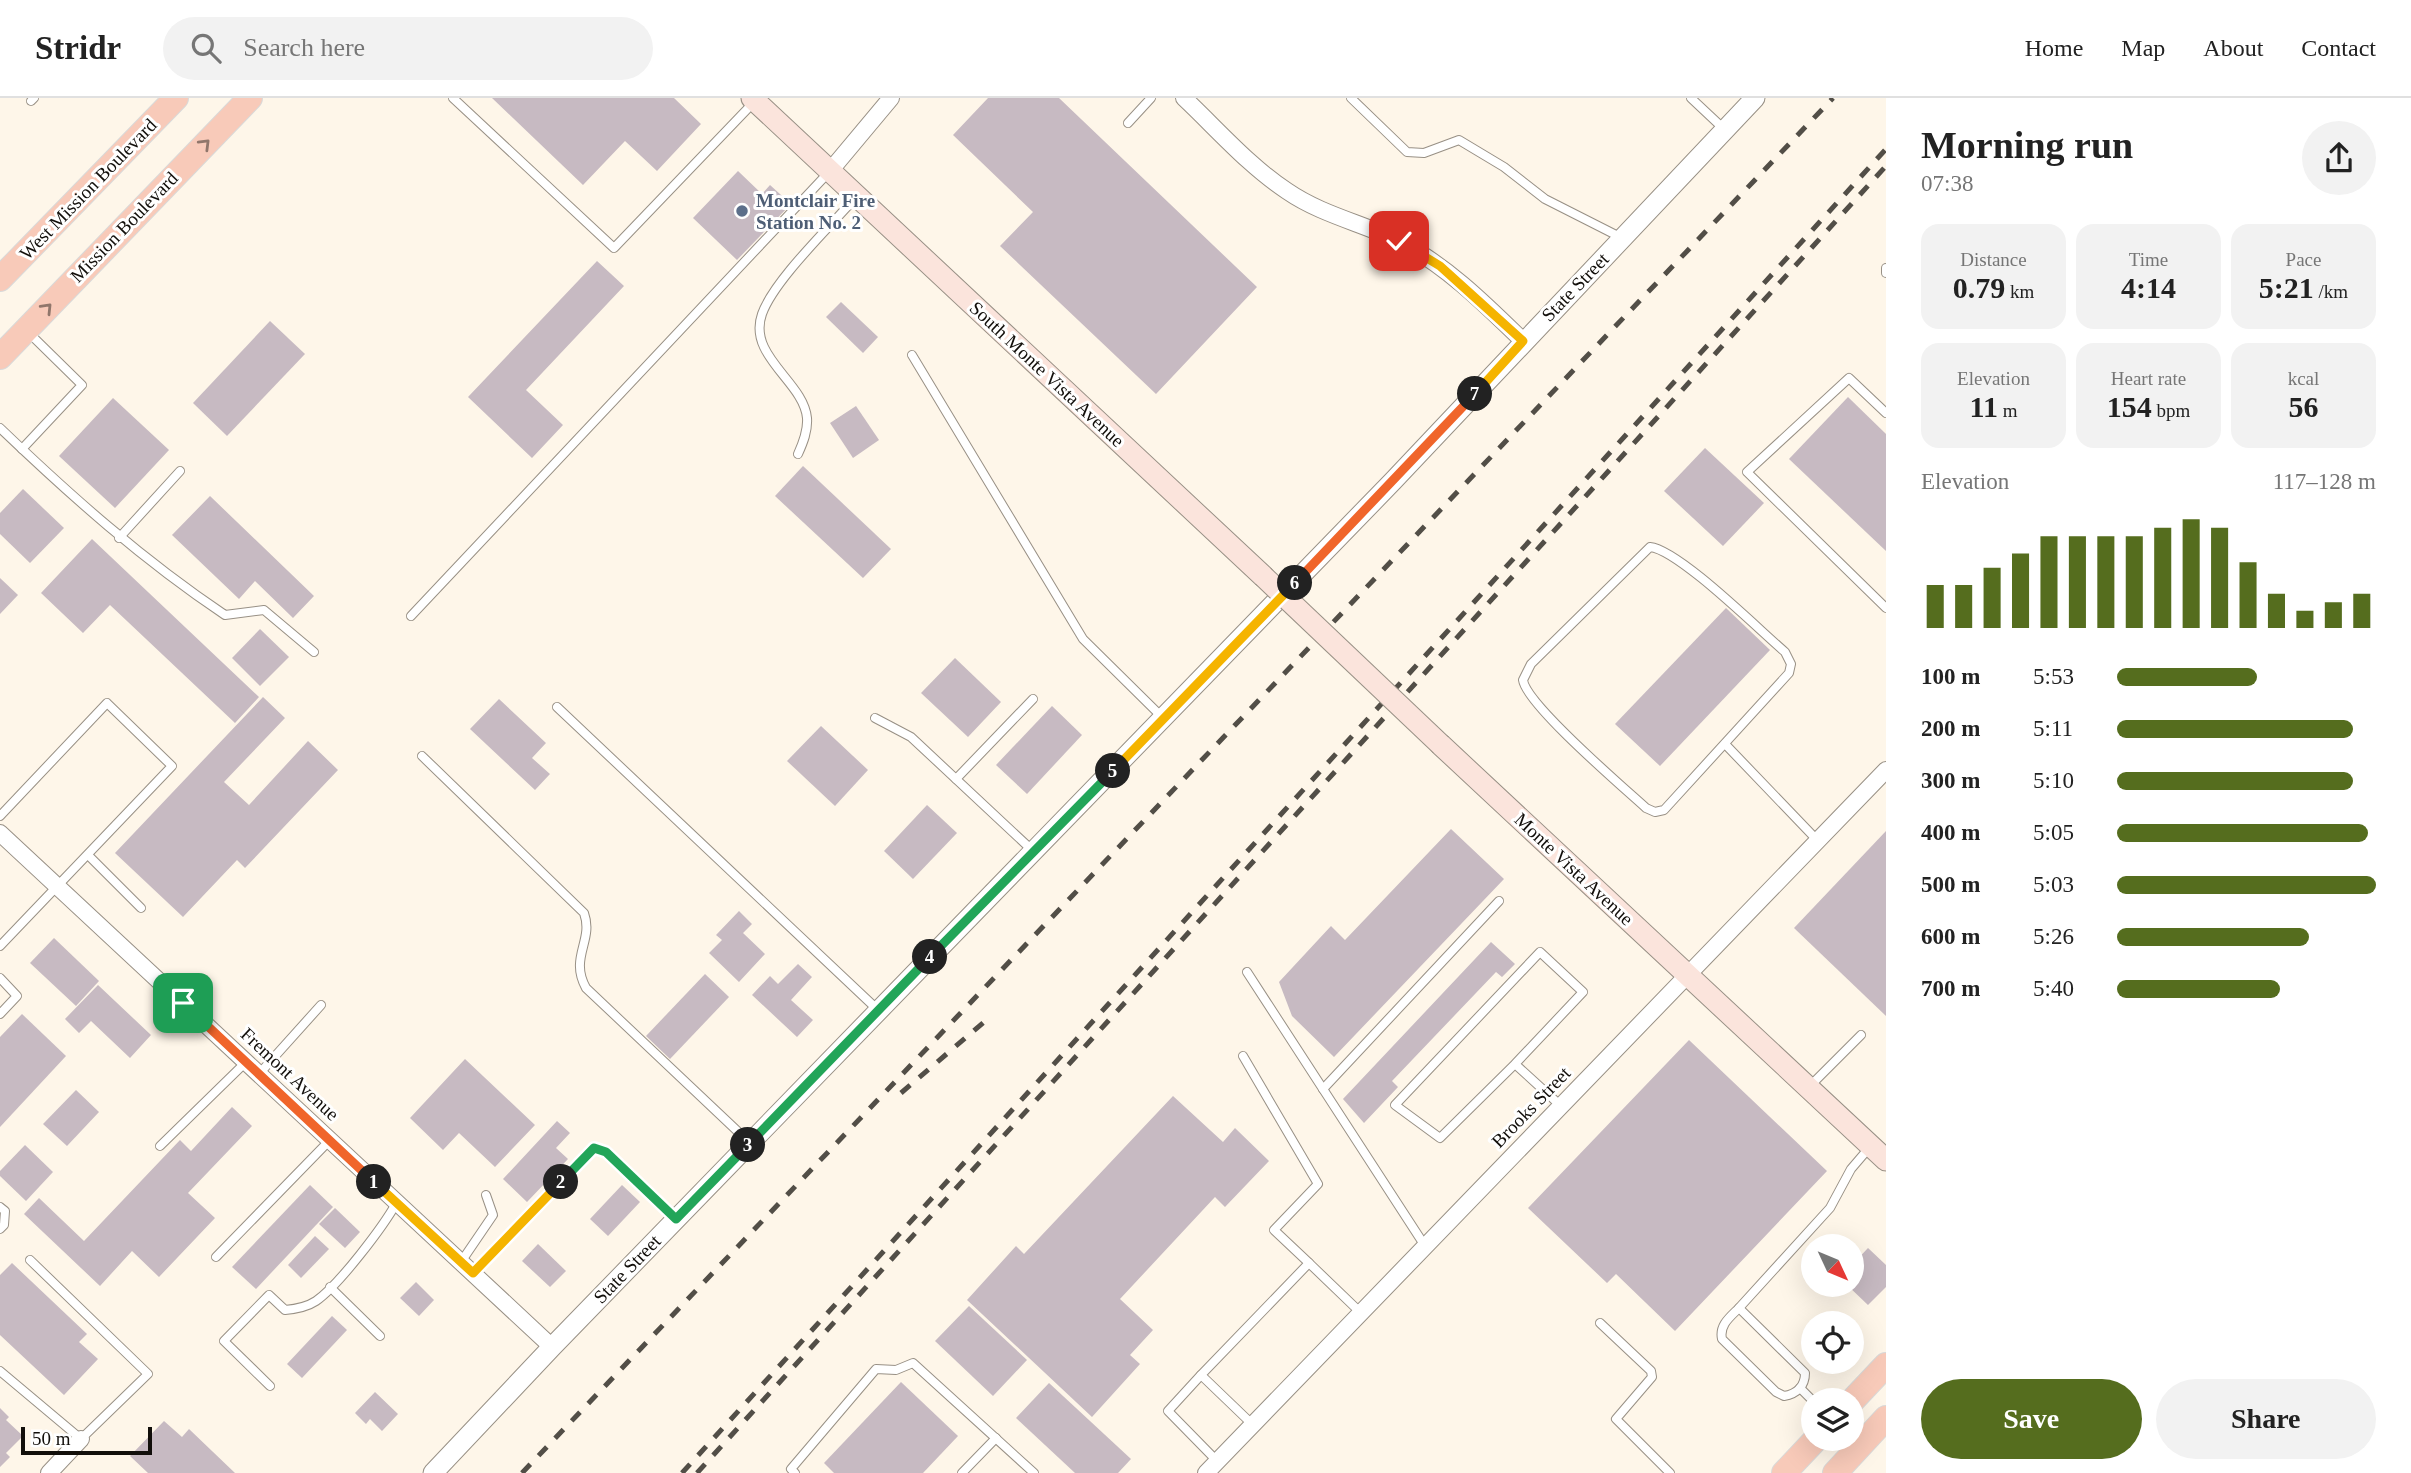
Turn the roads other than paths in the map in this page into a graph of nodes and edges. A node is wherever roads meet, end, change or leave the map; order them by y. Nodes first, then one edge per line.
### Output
1 (176, 98) edge
2 (250, 98) edge
3 (453, 98) edge
4 (891, 98) edge
5 (1151, 98) edge
6 (1184, 98) edge
7 (1351, 98) edge
8 (1691, 98) edge
9 (1755, 98) edge
10 (753, 99) edge
11 (1128, 123) dead end
12 (1725, 130) junction
13 (830, 172) junction
14 (857, 196) junction
15 (1622, 238) junction
16 (0, 279) edge
17 (26, 330) junction
18 (1523, 341) junction
19 (912, 355) dead end
20 (0, 357) edge
21 (1886, 413) edge
22 (0, 428) edge
23 (22, 449) junction
24 (798, 454) dead end
25 (180, 471) dead end
26 (119, 538) junction
27 (1263, 576) joint
28 (1886, 608) edge
29 (411, 616) dead end
30 (314, 652) dead end
31 (1033, 699) dead end
32 (557, 707) dead end
33 (876, 718) dead end
34 (1164, 719) junction
35 (1726, 744) junction
36 (422, 757) dead end
37 (1886, 770) edge
38 (956, 779) junction
39 (0, 816) edge
40 (0, 833) edge
41 (1818, 841) junction
42 (1034, 852) junction
43 (88, 855) junction
44 (58, 887) junction
45 (1499, 901) dead end
46 (141, 908) dead end
47 (0, 946) edge
48 (1247, 972) dead end
49 (1688, 974) junction
50 (0, 978) edge
51 (321, 1005) dead end
52 (879, 1011) junction
53 (0, 1014) edge
54 (1861, 1035) dead end
55 (1243, 1056) dead end
56 (246, 1062) junction
57 (1515, 1064) junction
58 (259, 1074) junction
59 (1809, 1087) junction
60 (1323, 1089) junction
61 (1561, 1106) junction
62 (330, 1140) junction
63 (750, 1143) junction
64 (160, 1146) dead end
65 (1879, 1153) edge
66 (486, 1195) dead end
67 (397, 1202) junction
68 (0, 1207) edge
69 (676, 1219) junction
70 (0, 1229) edge
71 (1425, 1246) junction
72 (216, 1257) dead end
73 (30, 1260) dead end
74 (1309, 1263) junction
75 (467, 1268) junction
76 (330, 1287) junction
77 (1739, 1308) junction
78 (1361, 1313) junction
79 (1600, 1323) dead end
80 (380, 1336) dead end
81 (552, 1347) junction
82 (1886, 1365) edge
83 (0, 1371) edge
84 (1201, 1376) junction
85 (270, 1386) dead end
86 (1800, 1388) joint
87 (1864, 1388) edge
88 (1252, 1424) junction
89 (1883, 1427) edge
90 (996, 1438) junction
91 (81, 1439) junction
92 (1805, 1451) edge
93 (1217, 1461) junction
94 (49, 1473) edge
95 (433, 1473) edge
96 (795, 1473) edge
97 (962, 1473) edge
98 (1034, 1473) edge
99 (1206, 1473) edge
100 (1670, 1473) edge
101 (1784, 1473) edge
102 (1835, 1473) edge

1 - 16 main road, West Mission Boulevard
17 -> 2 main road, Mission Boulevard
3 - 10 lane
4 - 13 street
5 - 11 lane
6 - 18 street
7 - 15 lane
8 - 12 lane
9 - 12 street, State Street
10 - 13 main road
12 - 15 street, State Street
13 - 14 main road, South Monte Vista Avenue
13 - 29 lane
14 - 24 lane
14 - 27 main road, South Monte Vista Avenue
15 - 18 street, State Street
17 - 20 main road, Mission Boulevard
17 - 23 lane
18 - 34 street, State Street
19 - 34 lane
21 - 28 lane
22 - 23 lane
23 - 26 lane
25 - 26 lane
26 - 30 lane
27 - 49 main road, Monte Vista Avenue, bridge
31 - 38 lane
32 - 52 lane
33 - 38 lane
34 - 42 street, State Street
35 - 35 lane
35 - 41 lane
36 - 63 lane
37 - 41 street, Brooks Street
38 - 42 lane
39 - 43 lane
40 - 44 street, Fremont Avenue
41 - 49 street, Brooks Street
42 - 52 street, State Street
43 - 44 lane
43 - 46 lane
44 - 47 lane
44 - 56 street, Fremont Avenue
45 - 60 lane
48 - 60 lane
49 - 59 main road, Monte Vista Avenue
49 - 61 street, Brooks Street
50 - 53 lane
51 - 58 lane
52 - 63 street, State Street
54 - 59 lane
55 - 74 lane
56 - 58 street, Fremont Avenue
56 - 64 lane
57 - 57 lane
57 - 61 lane
58 - 62 street, Fremont Avenue
59 - 65 main road, Monte Vista Avenue
60 - 71 lane
61 - 71 street, Brooks Street
62 - 67 street, Fremont Avenue
62 - 72 lane
63 - 69 street, State Street
65 - 77 lane
66 - 75 lane
67 - 75 street, Fremont Avenue
67 - 76 lane
68 - 70 lane
69 - 75 lane
69 - 81 street, State Street
71 - 78 street, Brooks Street
73 - 91 lane
74 - 78 lane
74 - 84 lane
75 - 81 street, Fremont Avenue
76 - 80 lane
76 - 85 lane
77 - 86 lane
77 - 86 lane
78 - 88 street, Brooks Street
79 - 100 lane
81 - 95 street, State Street
82 - 87 main road
83 - 91 lane
84 - 88 lane
84 - 93 lane
88 - 93 street, Brooks Street
89 - 102 main road
90 - 96 lane
90 - 97 lane
90 - 98 lane
91 - 94 street
92 - 101 main road
93 - 99 street, Brooks Street

